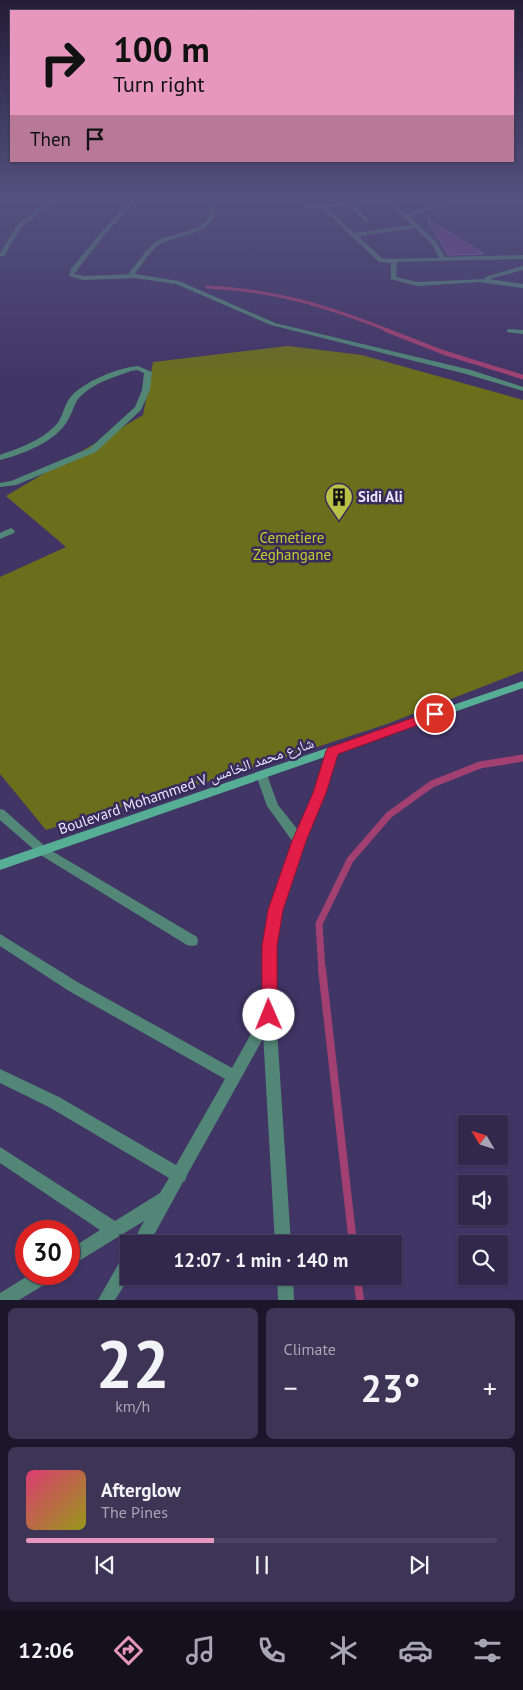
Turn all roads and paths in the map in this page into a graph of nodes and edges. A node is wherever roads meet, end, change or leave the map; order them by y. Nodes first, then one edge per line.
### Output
1 (84, 259) edge
2 (146, 259) edge
3 (378, 259) edge
4 (479, 259) edge
5 (443, 260) joint
6 (394, 262) junction
7 (523, 268) edge
8 (135, 276) junction
9 (479, 280) junction
10 (523, 286) edge
11 (509, 331) dead end
12 (523, 332) edge
13 (523, 389) edge
14 (0, 458) edge
15 (0, 486) edge
16 (10, 531) dead end
17 (0, 536) edge
18 (523, 684) edge
19 (333, 751) junction
20 (262, 775) junction
21 (0, 812) edge
22 (299, 841) junction
23 (43, 851) junction
24 (0, 865) edge
25 (0, 939) edge
26 (192, 941) dead end
27 (269, 1015) junction
28 (0, 1076) edge
29 (235, 1076) junction
30 (0, 1154) edge
31 (180, 1176) junction
32 (169, 1196) junction
33 (114, 1230) junction
34 (145, 1235) edge
35 (282, 1235) edge
36 (80, 1252) edge
37 (120, 1277) edge
38 (28, 1285) edge
39 (285, 1285) edge
40 (4, 1300) edge
41 (106, 1300) edge
42 (286, 1300) edge

1 - 8 street
2 - 8 street
3 - 6 street
4 - 5 street
5 - 6 street
6 - 9 street
7 - 9 street
8 - 13 street
9 - 10 street
11 - 12 street
14 - 15 street
16 - 17 street
18 - 19 main road, Boulevard Mohammed V شارع محمد الخامس
19 - 20 main road, Boulevard Mohammed V شارع محمد الخامس
19 - 22 street
20 - 22 street
20 - 23 main road, Boulevard Mohammed V شارع محمد الخامس
21 - 23 street
22 - 27 street
23 - 24 main road, Boulevard Mohammed V شارع محمد الخامس
23 - 26 street
25 - 29 street
27 - 29 street
27 - 35 street
28 - 31 street
29 - 31 street
30 - 33 street
31 - 32 street
32 - 33 street
32 - 34 street
33 - 36 street
37 - 41 street
38 - 40 street
39 - 42 street

